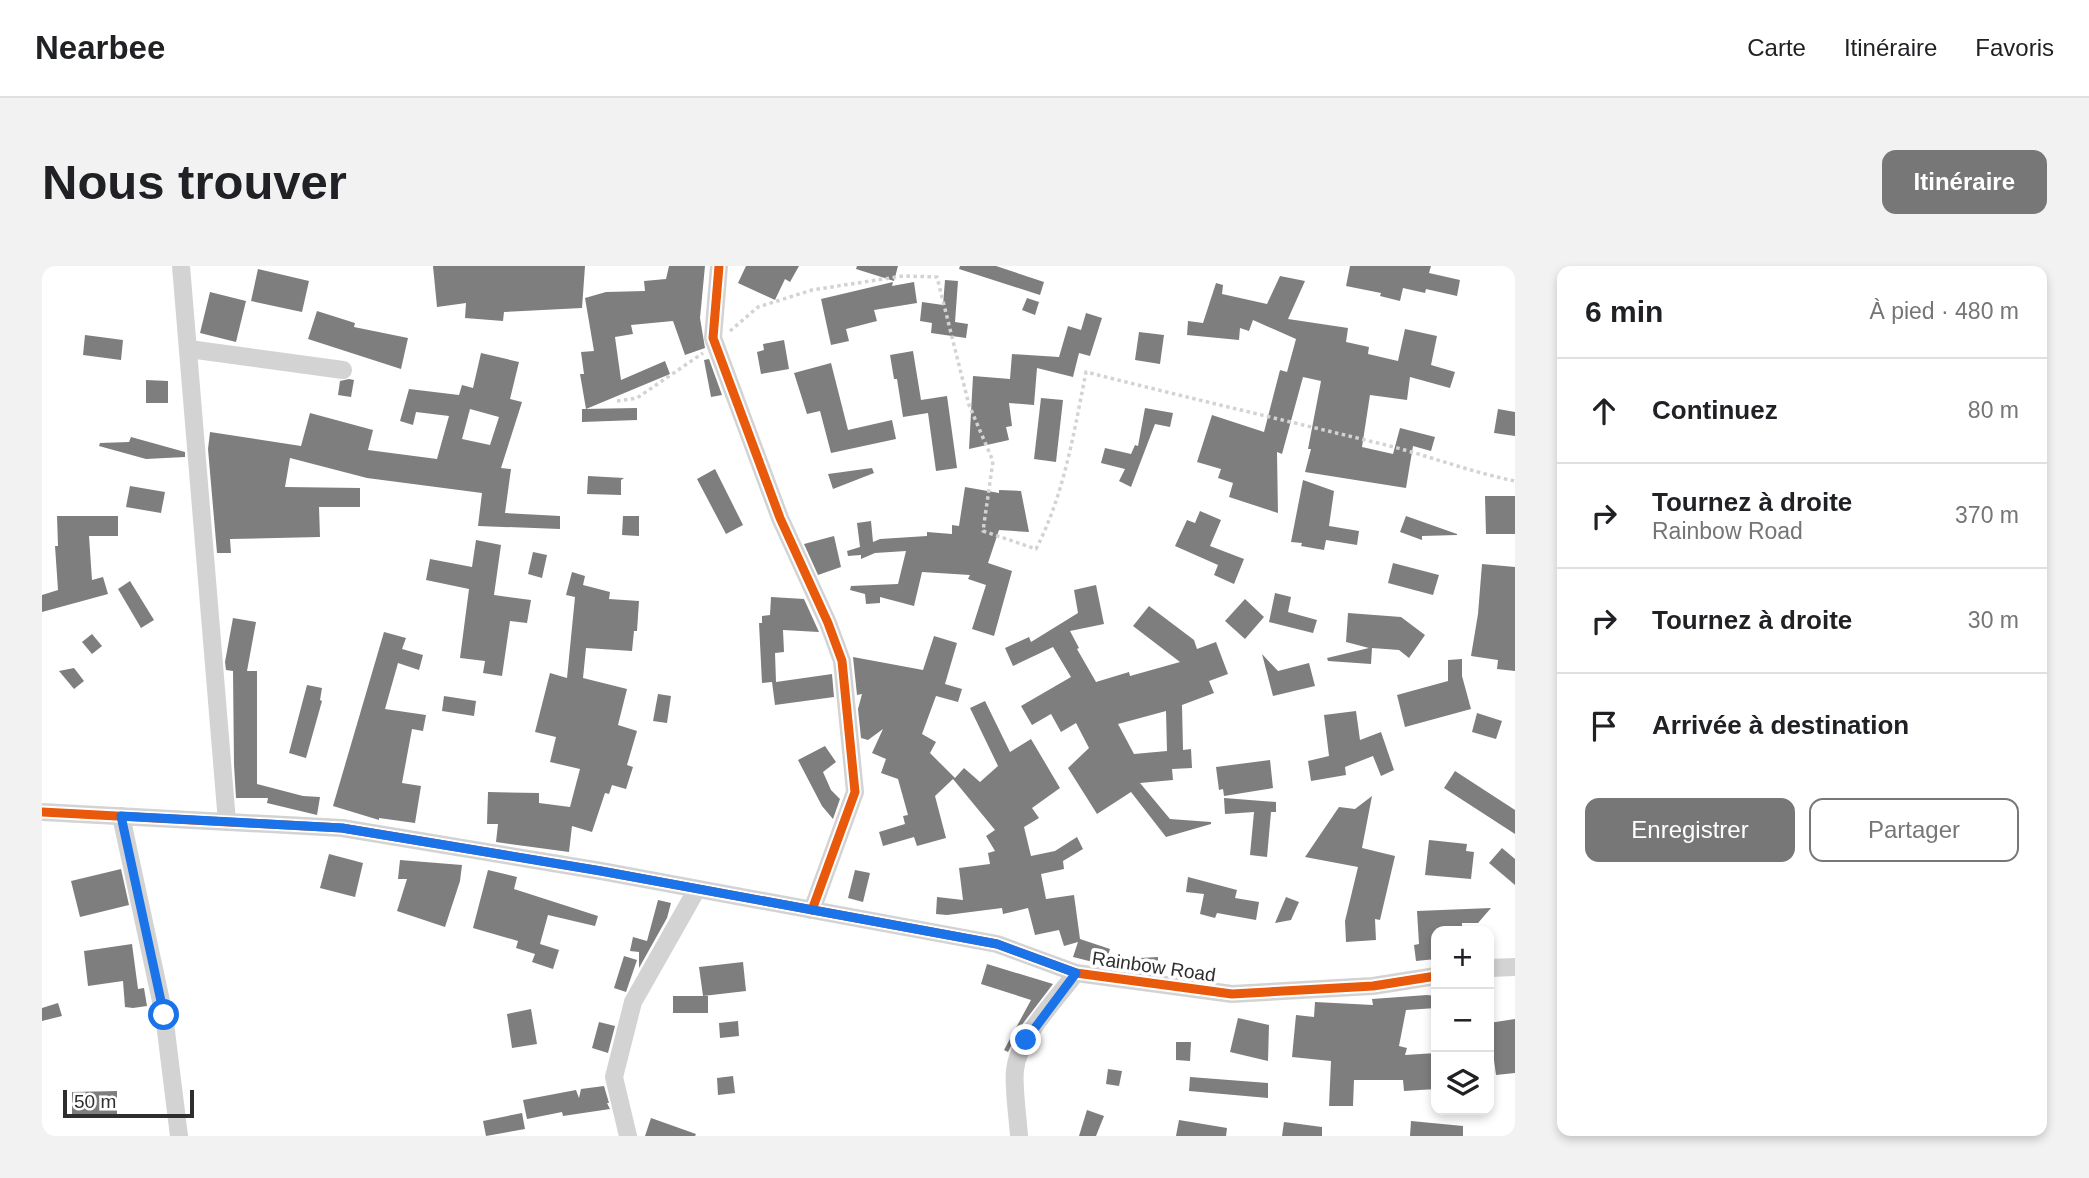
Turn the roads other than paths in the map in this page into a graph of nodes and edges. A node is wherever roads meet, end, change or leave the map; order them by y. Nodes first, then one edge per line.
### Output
1 (181, 266) edge
2 (719, 266) edge
3 (189, 349) junction
4 (343, 370) dead end
5 (42, 812) edge
6 (121, 816) junction
7 (227, 822) junction
8 (697, 889) junction
9 (812, 910) junction
10 (1515, 967) edge
11 (1494, 968) edge
12 (1076, 973) junction
13 (1431, 977) edge
14 (179, 1136) edge
15 (628, 1136) edge
16 (1019, 1136) edge

1 - 3 street
2 - 9 street
3 - 4 street
3 - 7 street
5 - 6 street, Rainbow Road
6 - 7 street, Rainbow Road
6 - 14 street
7 - 8 street, Rainbow Road
8 - 9 street, Rainbow Road
8 - 15 street
9 - 12 street, Rainbow Road
10 - 11 street
12 - 13 street, Rainbow Road
12 - 16 street

